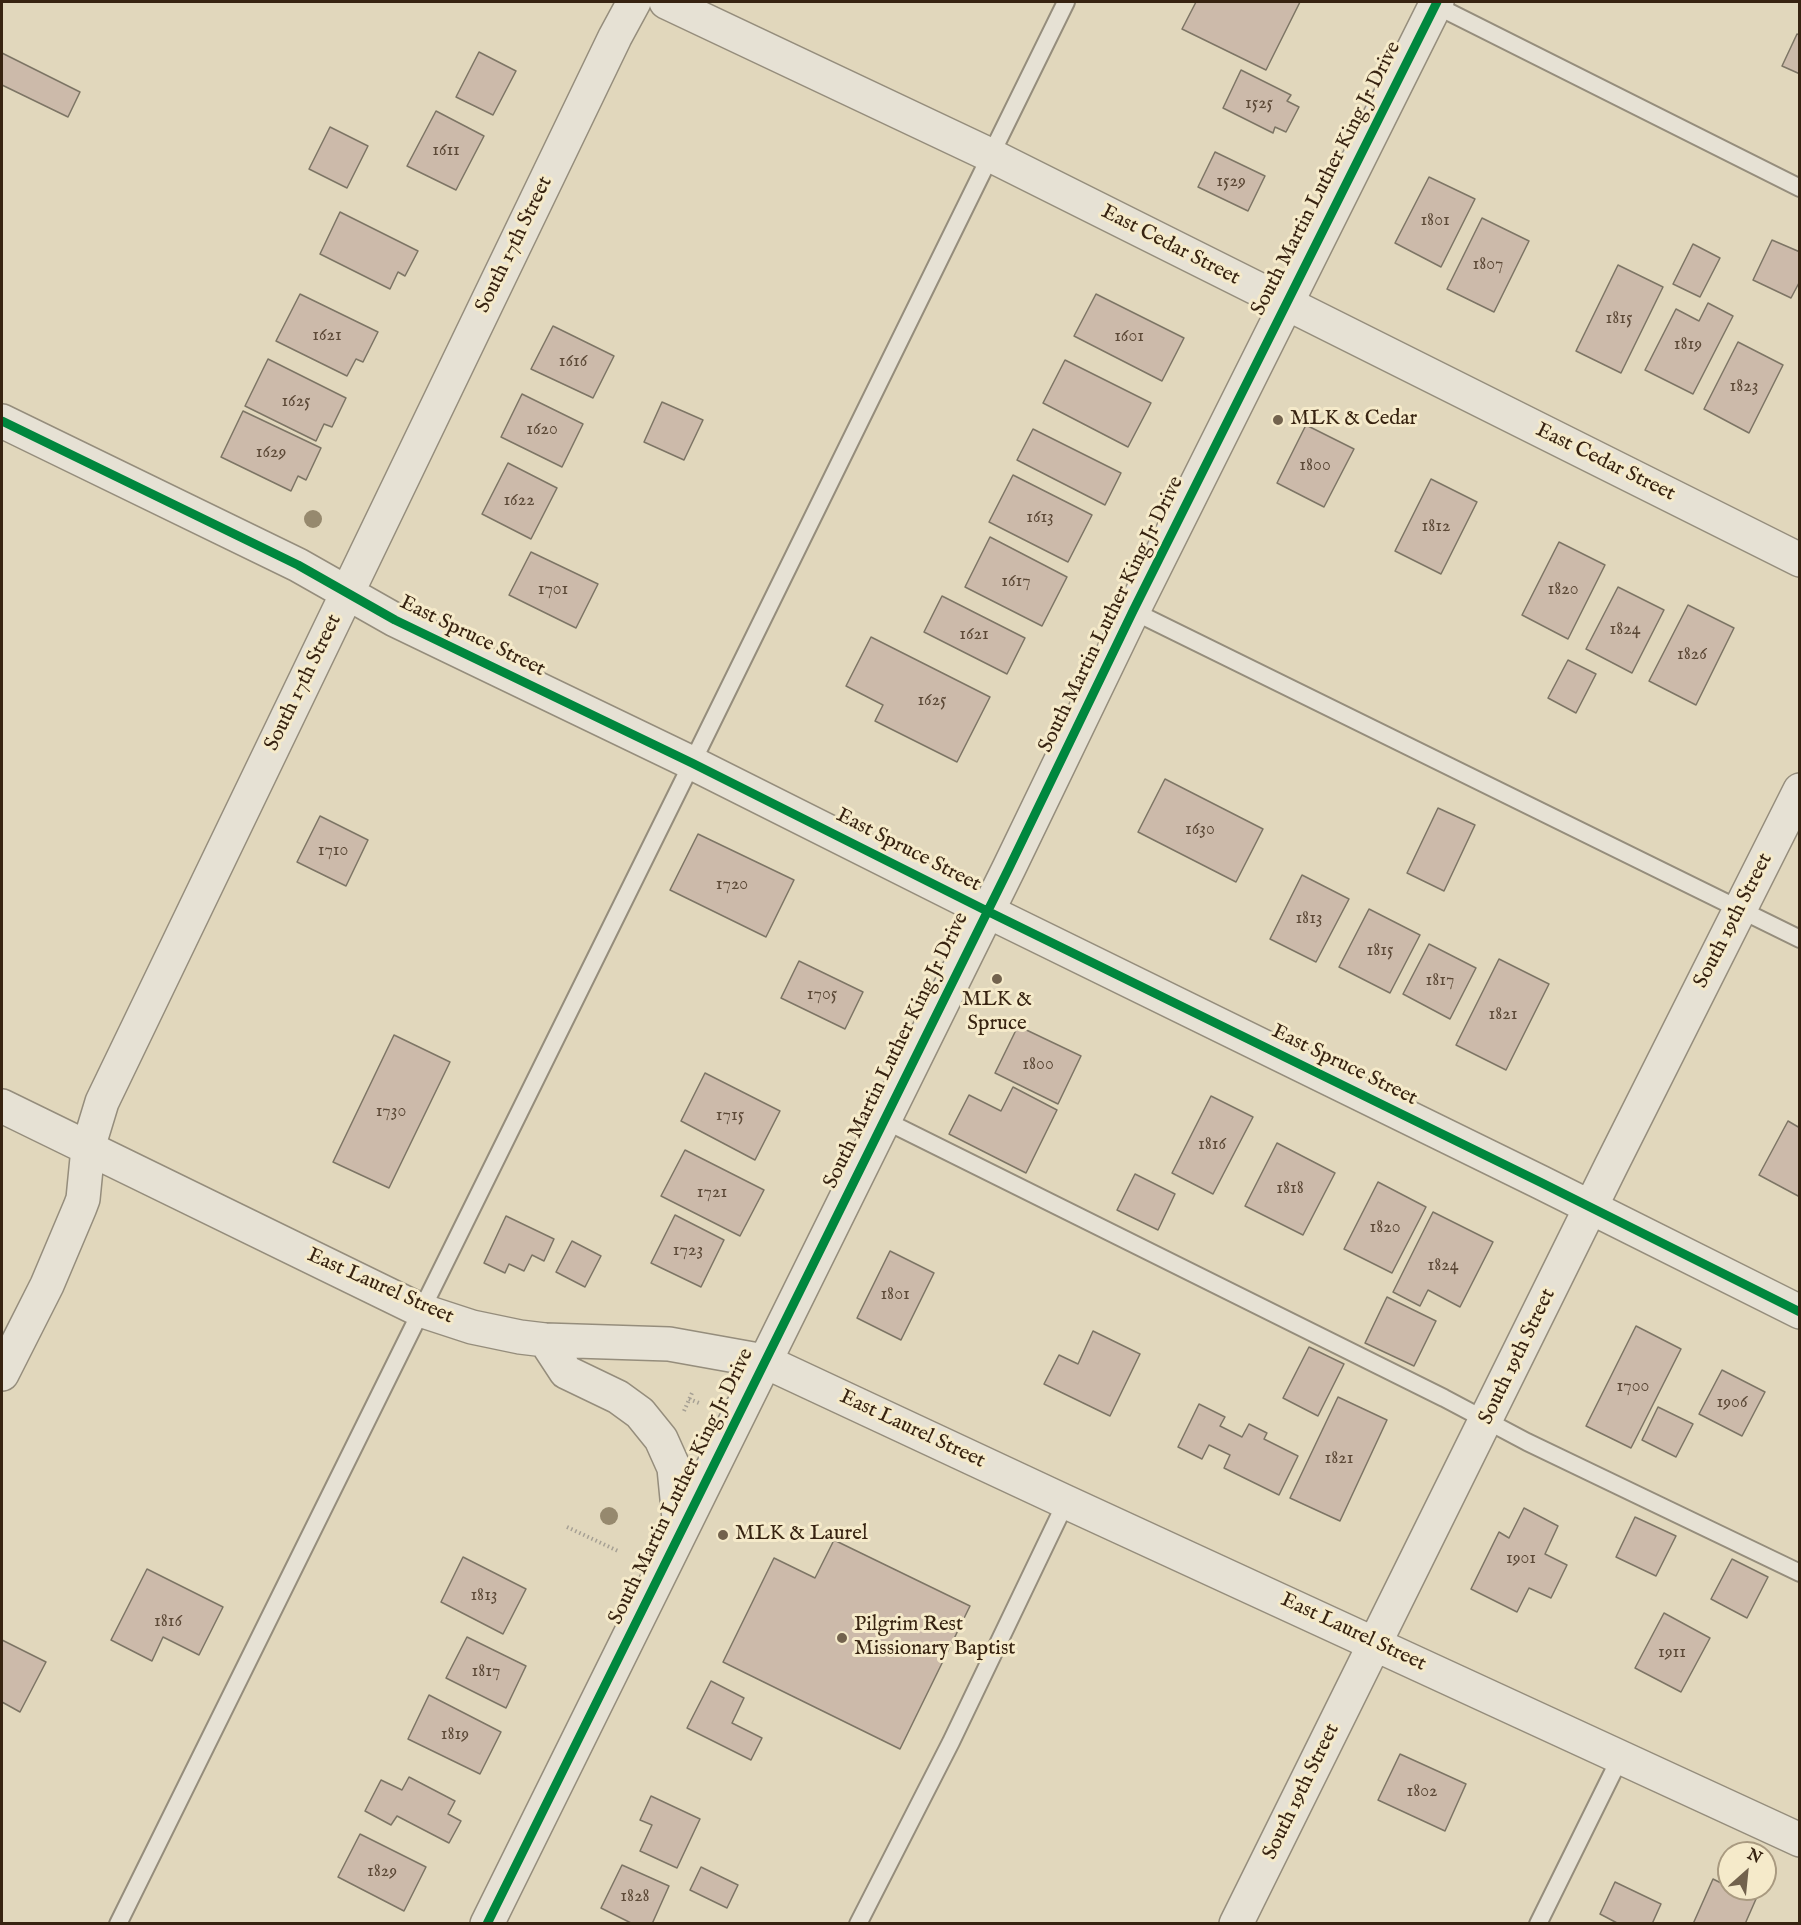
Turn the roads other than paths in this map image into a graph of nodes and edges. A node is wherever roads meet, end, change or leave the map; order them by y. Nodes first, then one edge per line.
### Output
1 (634, 2) edge
2 (666, 2) edge
3 (1066, 2) edge
4 (1436, 4) edge
5 (990, 155) junction
6 (1800, 188) edge
7 (1285, 304) junction
8 (2, 421) edge
9 (1800, 560) edge
10 (347, 593) junction
11 (1133, 611) junction
12 (692, 763) junction
13 (1800, 790) edge
14 (1740, 910) junction
15 (987, 911) junction
16 (1800, 939) edge
17 (2, 1106) edge
18 (884, 1120) junction
19 (88, 1148) junction
20 (1591, 1208) junction
21 (420, 1310) junction
22 (1800, 1312) edge
23 (545, 1340) junction
24 (764, 1361) junction
25 (2, 1374) edge
26 (1487, 1420) junction
27 (1066, 1502) junction
28 (680, 1529) junction
29 (1800, 1573) edge
30 (1375, 1644) junction
31 (1620, 1758) junction
32 (1800, 1840) edge
33 (118, 1923) edge
34 (486, 1923) edge
35 (858, 1923) edge
36 (1236, 1923) edge
37 (1538, 1923) edge

1 - 10 street, South 17th Street
2 - 5 street, East Cedar Street
3 - 5 lane
4 - 6 lane
4 - 7 street, South Martin Luther King Jr Drive
5 - 7 street, East Cedar Street
5 - 12 lane
7 - 9 street, East Cedar Street
7 - 11 street, South Martin Luther King Jr Drive
8 - 10 street, East Spruce Street
10 - 12 street, East Spruce Street
10 - 19 street, South 17th Street
11 - 14 lane
11 - 15 street, South Martin Luther King Jr Drive
12 - 15 street, East Spruce Street
12 - 21 lane
13 - 14 street, South 19th Street
14 - 16 lane
14 - 20 street, South 19th Street
15 - 18 street, South Martin Luther King Jr Drive
15 - 20 street, East Spruce Street
17 - 19 street, East Laurel Street
18 - 24 street, South Martin Luther King Jr Drive
18 - 26 lane
19 - 21 street, East Laurel Street
19 - 25 street, South 17th Street
20 - 22 street, East Spruce Street
20 - 26 street, South 19th Street
21 - 23 street, East Laurel Street
21 - 33 lane
23 - 24 street, East Laurel Street
23 - 28 street
24 - 27 street, East Laurel Street
24 - 28 street, South Martin Luther King Jr Drive
26 - 29 lane
26 - 30 street, South 19th Street
27 - 30 street, East Laurel Street
27 - 35 lane
28 - 34 street, South Martin Luther King Jr Drive
30 - 31 street, East Laurel Street
30 - 36 street, South 19th Street
31 - 32 street, East Laurel Street
31 - 37 lane

